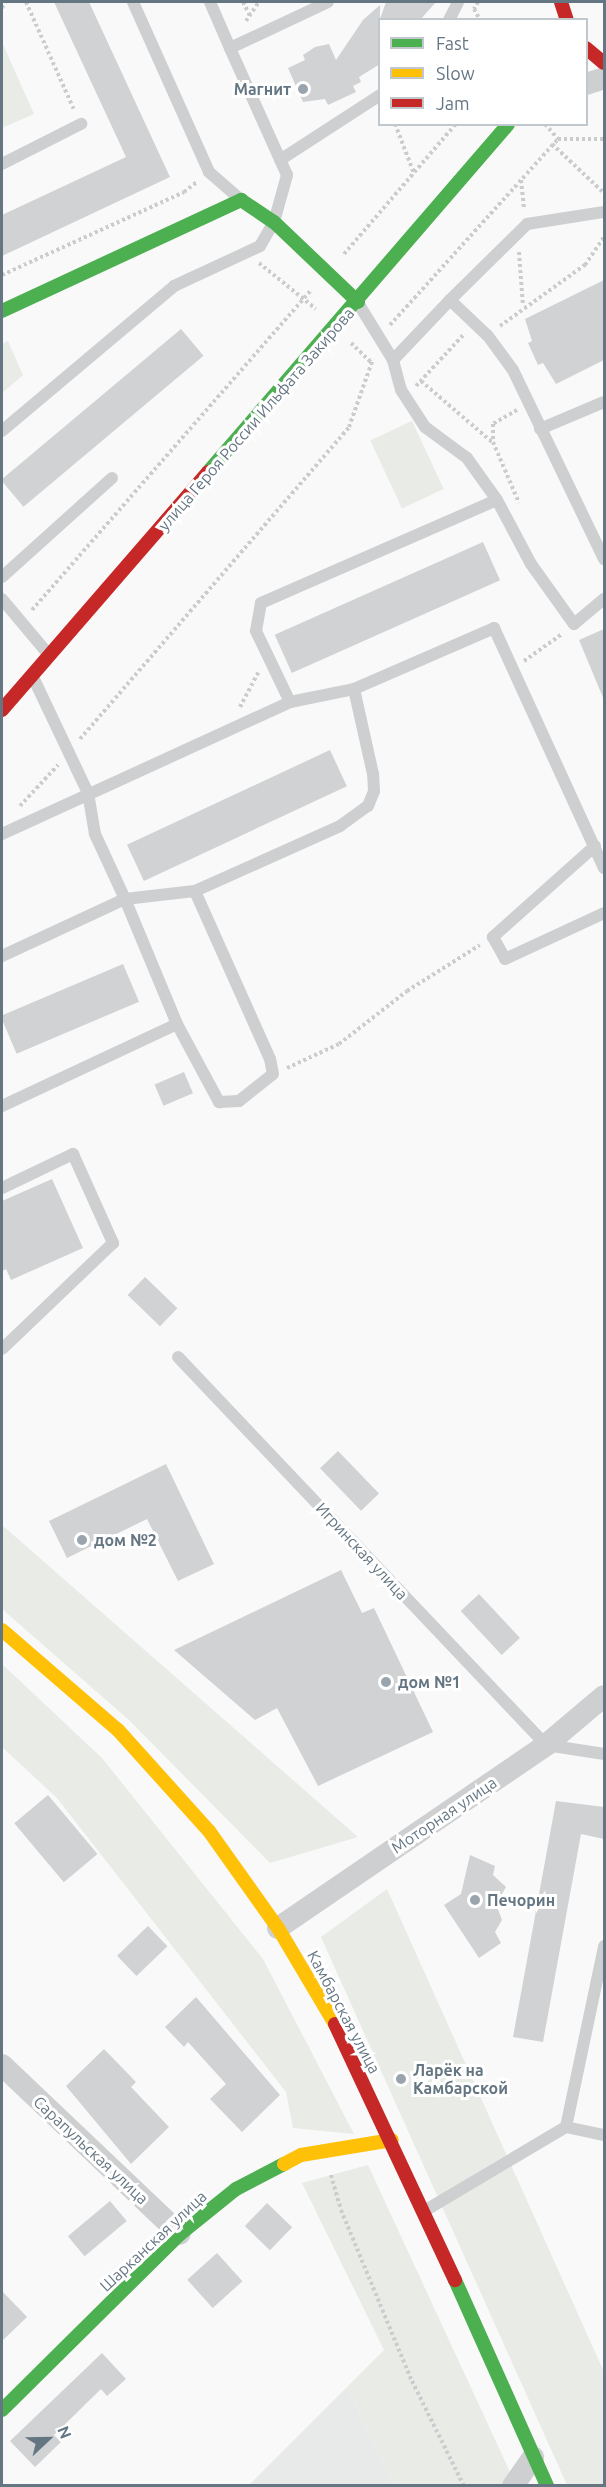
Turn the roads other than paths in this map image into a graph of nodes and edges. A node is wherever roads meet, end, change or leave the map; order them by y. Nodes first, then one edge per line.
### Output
1 (133, 2) edge
2 (210, 2) edge
3 (328, 2) edge
4 (458, 2) edge
5 (554, 2) edge
6 (561, 2) edge
7 (450, 18) edge
8 (551, 18) edge
9 (566, 18) edge
10 (230, 48) junction
11 (588, 50) edge
12 (604, 63) edge
13 (604, 78) edge
14 (588, 83) edge
15 (378, 96) edge
16 (81, 124) road end
17 (506, 126) edge
18 (280, 160) junction
19 (2, 164) edge
20 (241, 200) junction
21 (604, 212) edge
22 (274, 222) junction
23 (450, 300) junction
24 (358, 302) junction
25 (2, 311) edge
26 (393, 360) junction
27 (604, 402) edge
28 (540, 429) junction
29 (2, 431) edge
30 (112, 478) dead end
31 (497, 500) junction
32 (604, 559) edge
33 (2, 577) edge
34 (2, 599) edge
35 (604, 599) edge
36 (49, 656) junction
37 (32, 676) junction
38 (354, 689) junction
39 (291, 702) junction
40 (2, 710) edge
41 (88, 793) junction
42 (2, 834) edge
43 (595, 846) junction
44 (604, 868) edge
45 (195, 891) junction
46 (124, 899) junction
47 (604, 913) edge
48 (2, 956) edge
49 (177, 1024) junction
50 (2, 1106) edge
51 (2, 1188) edge
52 (2, 1349) edge
53 (178, 1357) dead end
54 (2, 1630) edge
55 (604, 1696) edge
56 (546, 1745) junction
57 (604, 1755) edge
58 (278, 1928) junction
59 (604, 1946) edge
60 (591, 2009) junction
61 (604, 2012) edge
62 (2, 2065) edge
63 (566, 2127) junction
64 (604, 2135) edge
65 (392, 2140) junction
66 (422, 2212) junction
67 (180, 2234) junction
68 (2, 2410) edge
69 (533, 2457) junction
70 (513, 2486) edge
71 (547, 2486) edge

1 - 20 lane
2 - 10 lane
3 - 10 lane
4 - 7 lane
5 - 8 street
6 - 9 street
10 - 18 lane
11 - 12 street
13 - 14 street
15 - 18 lane
16 - 19 lane
17 - 24 street, улица Героя России Ильфата Закирова
18 - 22 lane
20 - 22 street
20 - 25 street
21 - 23 lane
22 - 24 street
22 - 29 lane
23 - 26 lane
23 - 28 lane
24 - 26 lane
24 - 36 street, улица Героя России Ильфата Закирова
26 - 31 lane
27 - 28 lane
28 - 32 lane
30 - 33 lane
31 - 35 lane
31 - 39 lane
34 - 36 lane
36 - 37 street, улица Героя России Ильфата Закирова
37 - 40 street, улица Героя России Ильфата Закирова
37 - 41 lane
38 - 39 lane
38 - 43 lane
38 - 45 lane
39 - 41 lane
41 - 42 lane
41 - 46 lane
43 - 44 lane
43 - 47 lane
45 - 46 lane
45 - 49 lane
46 - 48 lane
46 - 49 lane
49 - 50 lane
51 - 52 lane
53 - 56 lane, Игринская улица
54 - 58 street, Камбарская улица
55 - 56 street, Моторная улица
56 - 57 lane
56 - 58 street, Моторная улица
58 - 65 street, Камбарская улица
59 - 60 lane
60 - 61 lane
60 - 63 lane
62 - 67 street, Сарапульская улица
63 - 64 lane
63 - 66 lane
65 - 66 street, Камбарская улица
65 - 67 street, Шарканская улица
66 - 69 street, Камбарская улица
67 - 68 street, Шарканская улица
69 - 70 street
69 - 71 street, Камбарская улица

